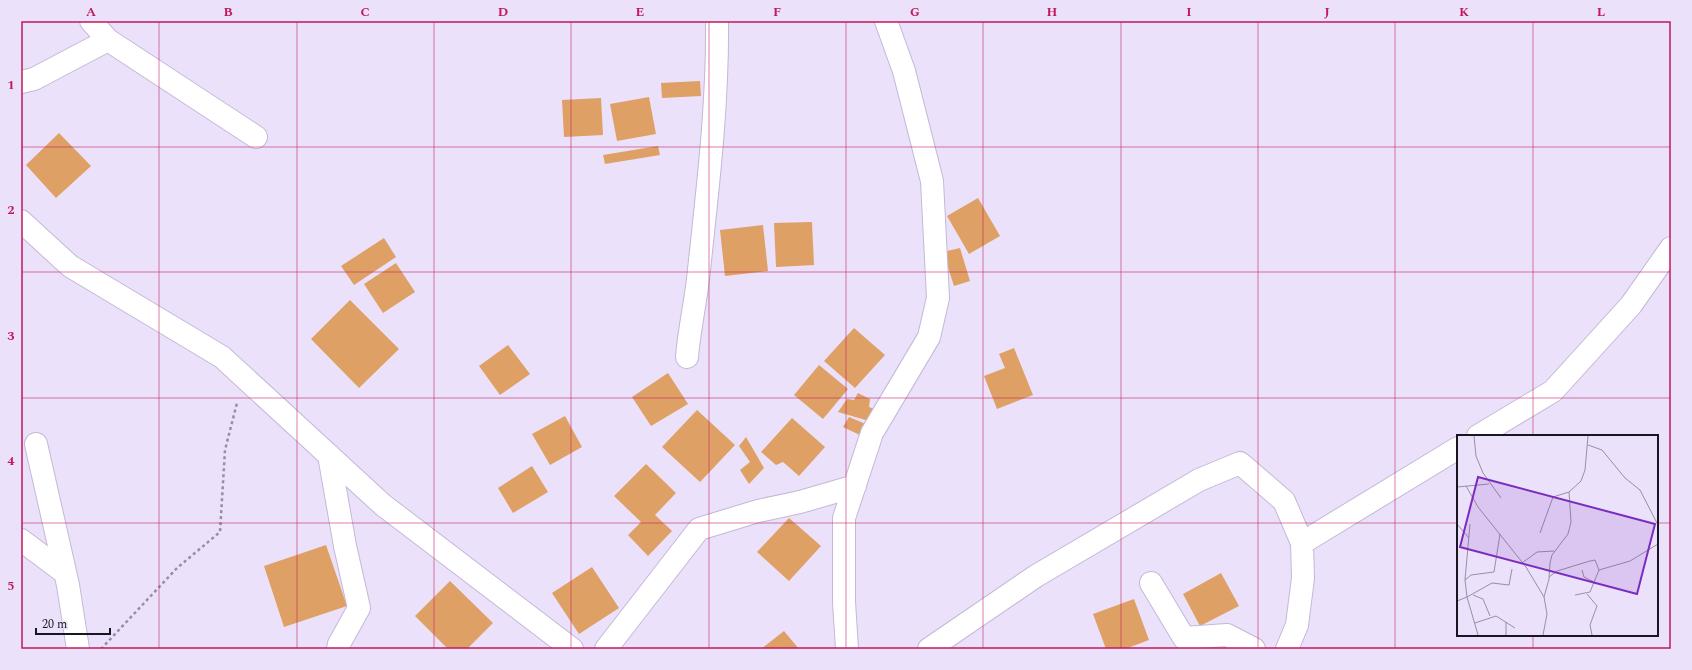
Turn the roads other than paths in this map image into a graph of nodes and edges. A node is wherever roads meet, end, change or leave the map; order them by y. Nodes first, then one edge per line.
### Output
1 (91, 21) edge
2 (717, 21) edge
3 (886, 21) edge
4 (108, 40) junction
5 (21, 82) edge
6 (256, 137) dead end
7 (21, 221) edge
8 (1671, 248) edge
9 (687, 357) dead end
10 (1480, 435) edge
11 (36, 444) dead end
12 (1457, 449) edge
13 (329, 455) junction
14 (855, 486) junction
15 (21, 540) edge
16 (1302, 543) junction
17 (65, 572) junction
18 (1151, 583) dead end
19 (78, 649) edge
20 (338, 649) edge
21 (572, 649) edge
22 (606, 649) edge
23 (847, 649) edge
24 (929, 649) edge
25 (1254, 649) edge
26 (1287, 649) edge

1 - 4 street
2 - 9 street
3 - 14 street
4 - 5 street
4 - 6 street
7 - 13 street
8 - 10 street
11 - 17 street
12 - 16 street
13 - 20 street
13 - 21 street
14 - 22 street
14 - 23 street
15 - 17 street
16 - 24 street
16 - 26 street
17 - 19 street
18 - 25 street

